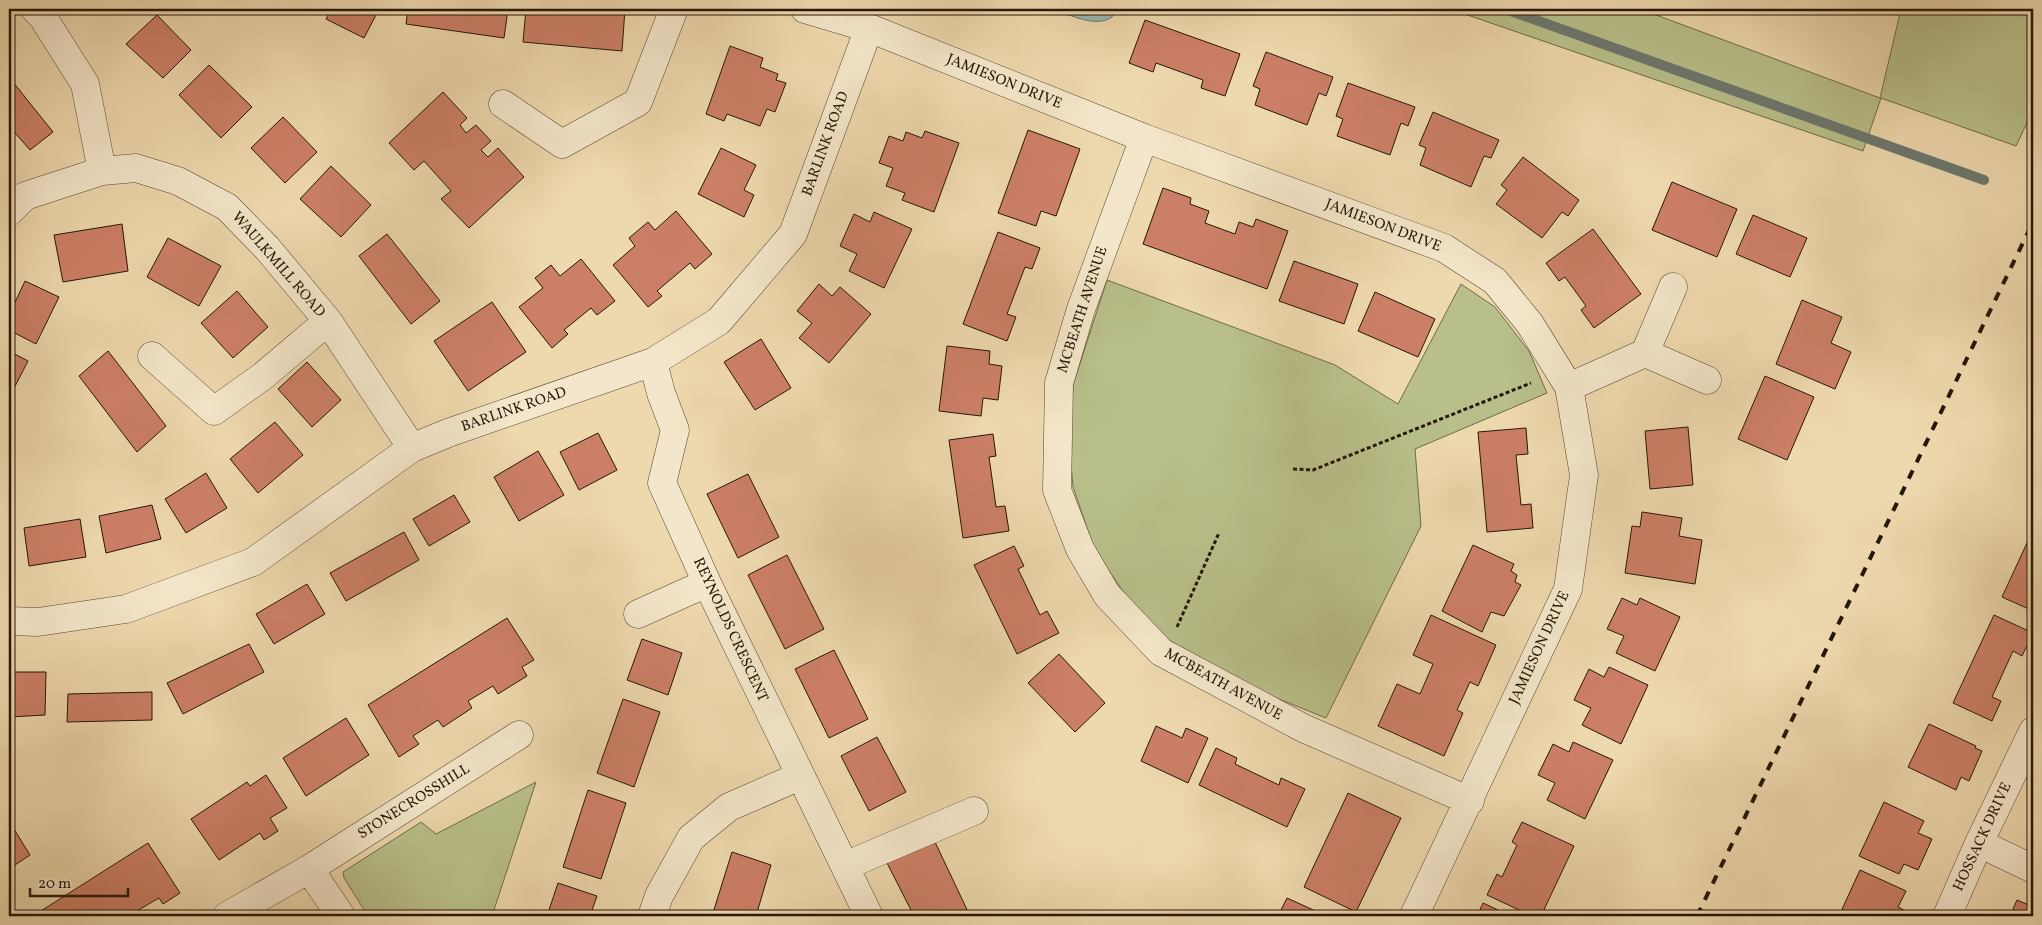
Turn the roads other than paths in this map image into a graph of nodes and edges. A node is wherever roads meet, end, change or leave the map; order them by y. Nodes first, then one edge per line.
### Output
1 (35, 9) edge
2 (674, 9) edge
3 (805, 9) edge
4 (869, 28) junction
5 (503, 104) dead end
6 (1144, 138) junction
7 (102, 171) junction
8 (9, 212) edge
9 (1673, 287) dead end
10 (328, 321) junction
11 (1644, 353) junction
12 (152, 356) dead end
13 (653, 362) junction
14 (1564, 380) junction
15 (1708, 380) dead end
16 (412, 448) junction
17 (707, 583) junction
18 (638, 614) dead end
19 (9, 621) edge
20 (2033, 731) edge
21 (519, 735) dead end
22 (800, 776) junction
23 (1470, 801) junction
24 (974, 811) dead end
25 (1979, 843) junction
26 (845, 866) junction
27 (309, 869) junction
28 (2033, 869) edge
29 (228, 916) edge
30 (341, 916) edge
31 (652, 916) edge
32 (869, 916) edge
33 (1414, 916) edge
34 (1947, 916) edge

1 - 7 street
2 - 5 street
3 - 4 street, JAMIESON DRIVE
4 - 6 street, JAMIESON DRIVE
4 - 13 street, BARLINK ROAD
6 - 14 street, JAMIESON DRIVE
6 - 23 street, MCBEATH AVENUE
7 - 8 street, WAULKMILL ROAD
7 - 10 street, WAULKMILL ROAD
9 - 11 street
10 - 12 street, WAULKMILL ROAD
10 - 16 street, WAULKMILL ROAD
11 - 14 street
11 - 15 street
13 - 16 street, BARLINK ROAD
13 - 17 street, REYNOLDS CRESCENT
14 - 23 street, JAMIESON DRIVE
16 - 19 street, BARLINK ROAD
17 - 18 street
17 - 22 street, REYNOLDS CRESCENT
20 - 25 street, HOSSACK DRIVE
21 - 27 street, STONECROSSHILL
22 - 26 street, REYNOLDS CRESCENT
22 - 31 street
23 - 33 street, JAMIESON DRIVE
24 - 26 street
25 - 28 street
25 - 34 street, HOSSACK DRIVE
26 - 32 street, REYNOLDS CRESCENT
27 - 29 street, STONECROSSHILL
27 - 30 street

